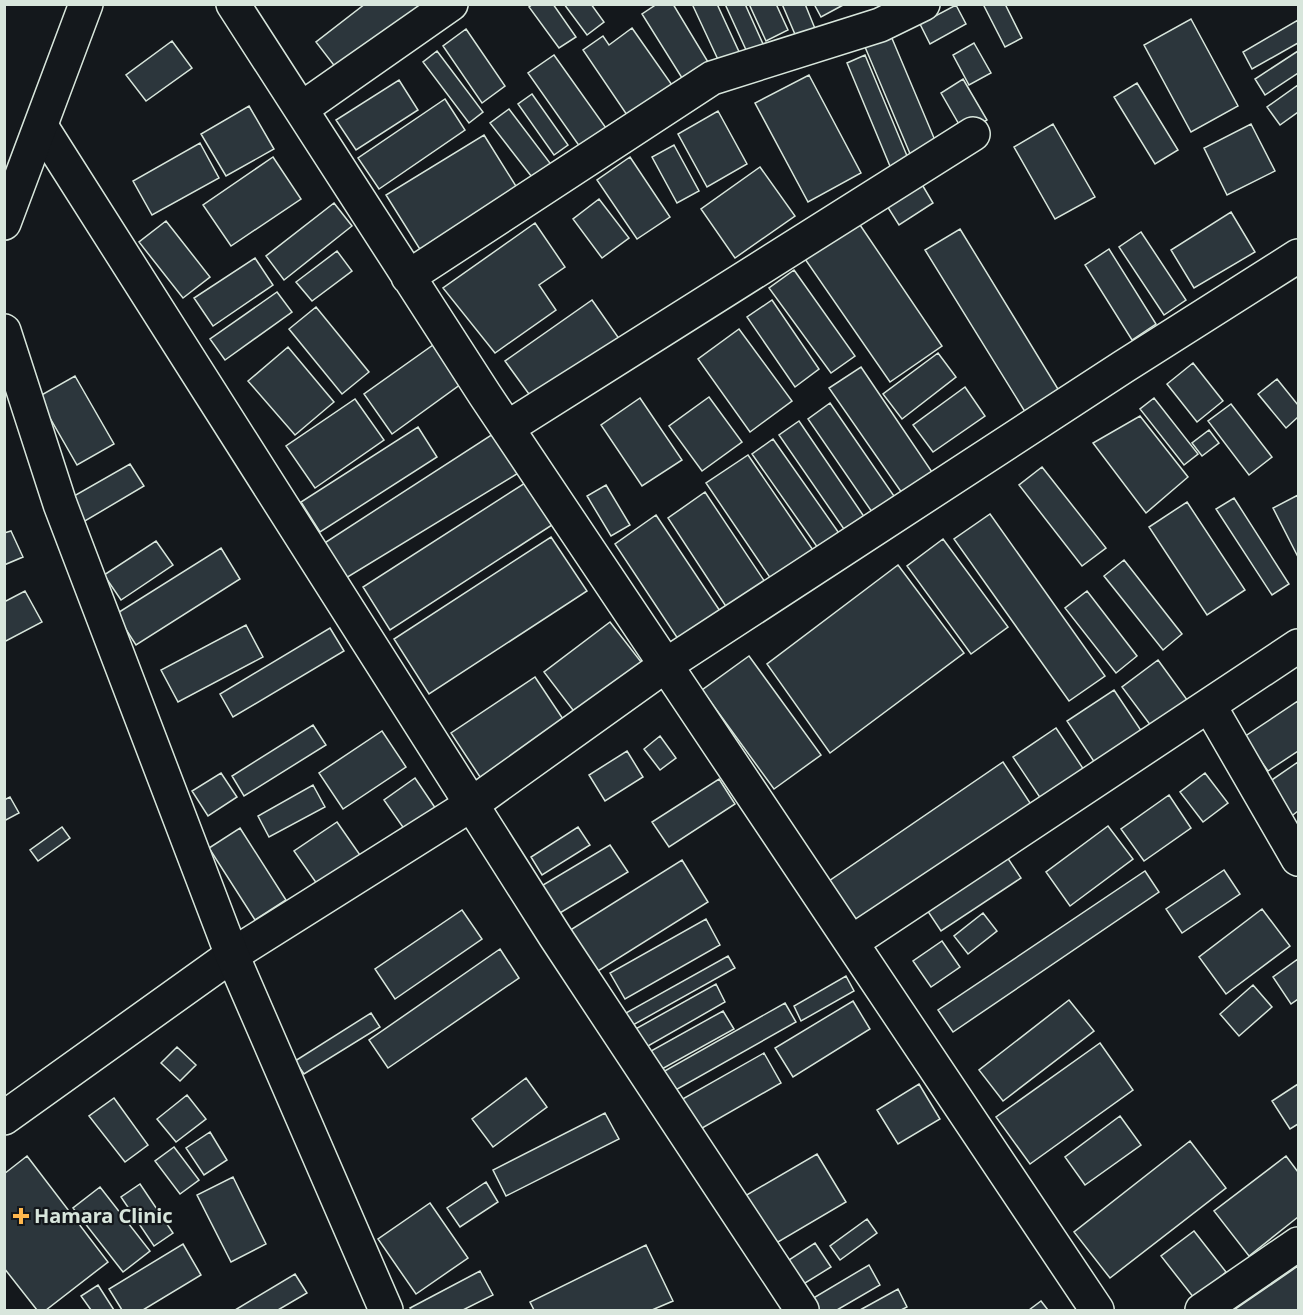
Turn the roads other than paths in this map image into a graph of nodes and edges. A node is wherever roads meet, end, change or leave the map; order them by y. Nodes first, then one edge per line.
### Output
1 (86, 4) edge
2 (233, 4) edge
3 (451, 4) edge
4 (922, 4) edge
5 (301, 109) junction
6 (40, 126) junction
7 (973, 134) dead end
8 (4, 223) edge
9 (1299, 256) edge
10 (408, 277) junction
11 (4, 331) edge
12 (507, 428) junction
13 (1299, 646) edge
14 (666, 665) junction
15 (1209, 705) junction
16 (472, 804) junction
17 (1299, 858) edge
18 (852, 942) junction
19 (232, 955) junction
20 (4, 1118) edge
21 (1299, 1244) edge
22 (386, 1311) edge
23 (802, 1311) edge
24 (1097, 1311) edge
25 (1202, 1311) edge

1 - 6 main road
2 - 5 main road
3 - 5 main road
4 - 10 main road
5 - 10 main road
6 - 8 main road
6 - 16 main road
7 - 12 main road
9 - 14 main road
10 - 12 main road
11 - 19 main road
12 - 14 main road
13 - 15 main road
14 - 16 main road
14 - 18 main road
15 - 17 main road
15 - 18 main road
16 - 19 main road
16 - 23 main road
18 - 24 main road
19 - 20 main road
19 - 22 main road
21 - 25 main road

